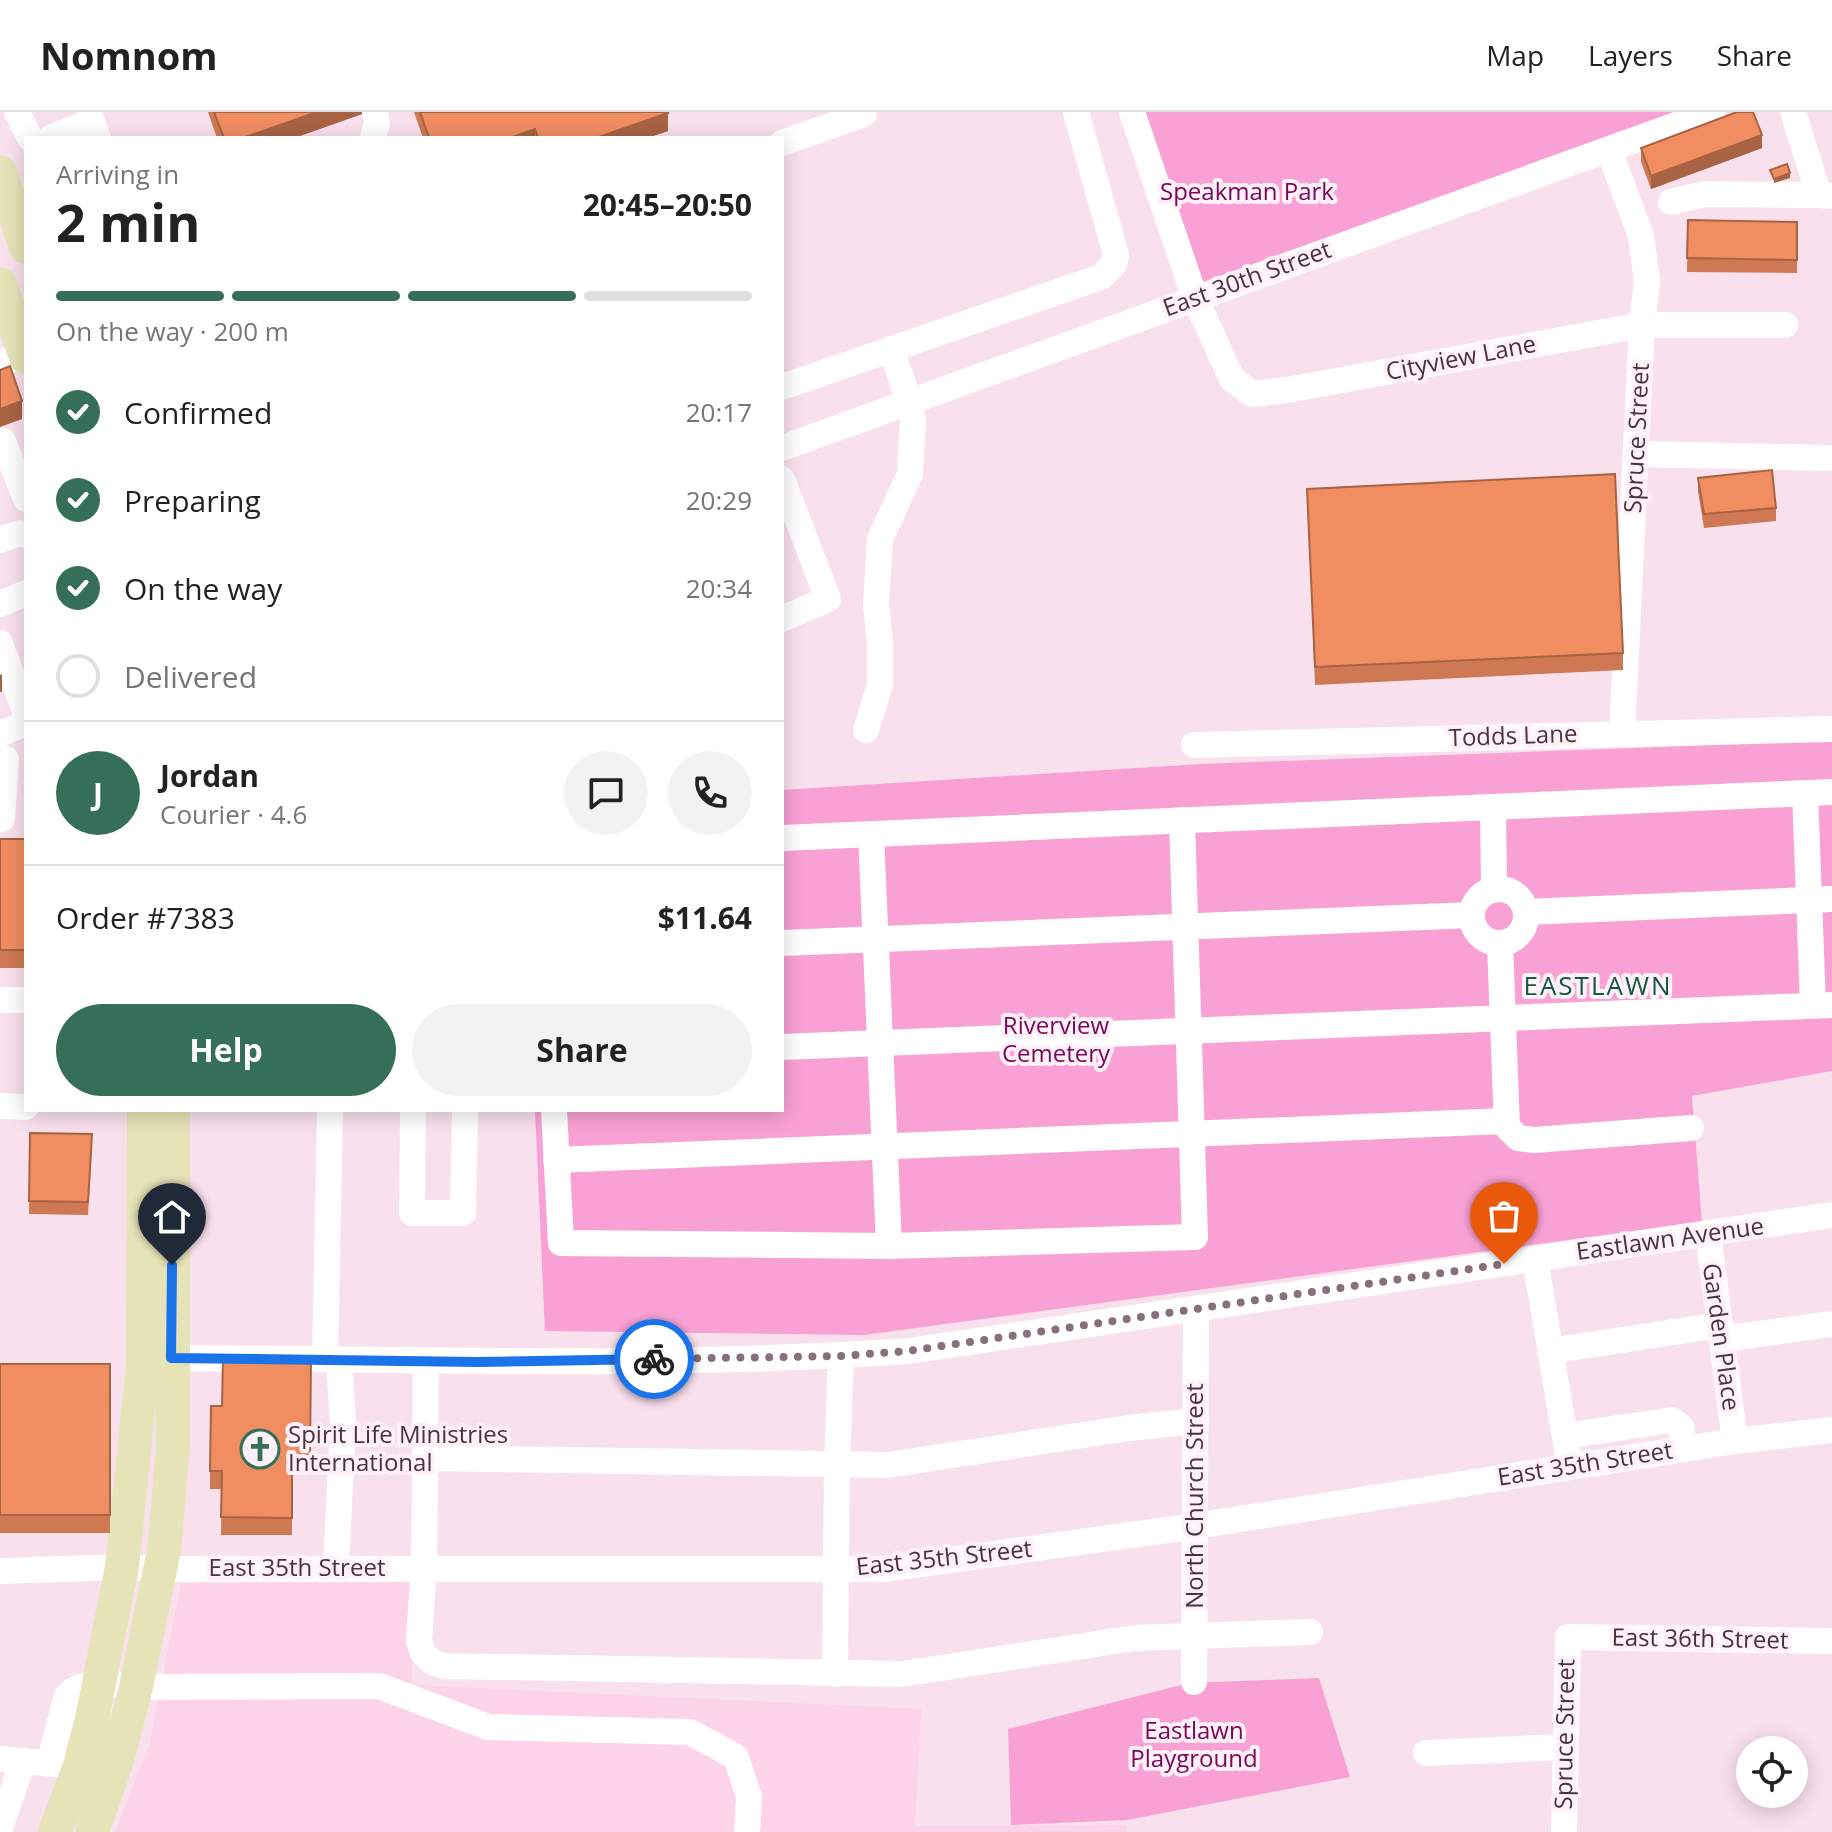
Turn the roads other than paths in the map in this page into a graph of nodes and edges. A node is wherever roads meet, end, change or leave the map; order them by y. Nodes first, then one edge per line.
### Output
1 (17, 112) edge
2 (375, 112) edge
3 (1076, 112) edge
4 (1132, 112) edge
5 (1712, 112) edge
6 (1793, 112) edge
7 (864, 114) dead end
8 (29, 136) edge
9 (55, 136) edge
10 (97, 136) edge
11 (374, 136) edge
12 (784, 142) edge
13 (1609, 150) junction
14 (0, 172) edge
15 (1825, 196) edge
16 (1671, 202) dead end
17 (24, 241) edge
18 (0, 284) edge
19 (1195, 298) junction
20 (1642, 325) junction
21 (1785, 325) dead end
22 (891, 349) junction
23 (24, 350) edge
24 (24, 357) edge
25 (0, 363) edge
26 (784, 386) edge
27 (909, 401) junction
28 (0, 442) edge
29 (784, 444) edge
30 (1637, 454) junction
31 (1832, 458) edge
32 (784, 484) edge
33 (24, 494) edge
34 (24, 534) edge
35 (0, 540) edge
36 (24, 594) edge
37 (0, 604) edge
38 (784, 618) edge
39 (0, 643) edge
40 (24, 709) edge
41 (24, 726) edge
42 (1832, 729) edge
43 (866, 730) dead end
44 (1622, 733) junction
45 (1194, 745) dead end
46 (8, 753) edge
47 (1832, 792) edge
48 (1805, 793) junction
49 (1493, 807) junction
50 (9, 820) edge
51 (1182, 820) junction
52 (871, 834) junction
53 (784, 838) edge
54 (1494, 890) junction
55 (1820, 899) edge
56 (1526, 912) junction
57 (1472, 915) junction
58 (1185, 926) junction
59 (876, 939) junction
60 (784, 943) edge
61 (1500, 944) junction
62 (0, 1000) edge
63 (24, 1000) edge
64 (1822, 1005) edge
65 (1501, 1018) junction
66 (1188, 1030) junction
67 (880, 1043) junction
68 (784, 1047) edge
69 (0, 1106) edge
70 (24, 1107) edge
71 (144, 1112) edge
72 (173, 1112) edge
73 (330, 1112) edge
74 (413, 1112) edge
75 (465, 1112) edge
76 (554, 1112) edge
77 (1505, 1121) junction
78 (1691, 1128) dead end
79 (1192, 1134) junction
80 (885, 1147) junction
81 (556, 1160) junction
82 (1832, 1215) edge
83 (1708, 1234) junction
84 (889, 1246) junction
85 (1535, 1259) junction
86 (1196, 1310) junction
87 (1832, 1324) edge
88 (1721, 1332) junction
89 (1550, 1351) junction
90 (841, 1356) junction
91 (332, 1359) junction
92 (157, 1362) junction
93 (426, 1362) junction
94 (1196, 1421) junction
95 (1832, 1430) edge
96 (1565, 1436) junction
97 (1735, 1441) junction
98 (1684, 1449) junction
99 (425, 1458) junction
100 (837, 1464) junction
101 (1570, 1467) junction
102 (1196, 1526) junction
103 (122, 1567) junction
104 (424, 1567) junction
105 (336, 1568) junction
106 (160, 1569) junction
107 (837, 1569) junction
108 (0, 1571) edge
109 (1310, 1632) dead end
110 (1195, 1635) junction
111 (1568, 1637) joint
112 (1832, 1641) edge
113 (835, 1674) junction
114 (1194, 1682) dead end
115 (99, 1683) junction
116 (136, 1687) junction
117 (1564, 1747) junction
118 (1426, 1753) dead end
119 (11, 1760) edge
120 (64, 1765) junction
121 (0, 1828) edge
122 (55, 1832) edge
123 (92, 1832) edge
124 (747, 1832) edge
125 (1564, 1832) edge

1 - 8 street
2 - 11 street
3 - 22 street
4 - 19 street
5 - 13 street, East 30th Street
6 - 15 street
7 - 12 street
9 - 10 street
13 - 19 street, East 30th Street
13 - 20 street, Spruce Street
14 - 17 main road
15 - 16 street
18 - 23 main road
19 - 20 street, Cityview Lane
19 - 27 street, East 30th Street
20 - 21 street, Cityview Lane
20 - 30 street, Spruce Street
22 - 26 street
22 - 27 street
24 - 25 street
27 - 29 street, East 30th Street
27 - 43 street
28 - 33 street
30 - 31 street
30 - 44 street, Spruce Street
32 - 38 street
34 - 35 street
36 - 37 street
39 - 40 street
41 - 46 street
42 - 44 street, Todds Lane
44 - 45 street, Todds Lane
46 - 50 street
47 - 48 street
48 - 49 street
48 - 55 street
49 - 51 street
49 - 54 street
51 - 52 street
51 - 58 street
52 - 53 street
52 - 59 street
54 - 56 street
54 - 57 street
55 - 56 street
55 - 64 street
56 - 61 street
57 - 58 street
57 - 61 street
58 - 59 street
58 - 66 street
59 - 60 street
59 - 67 street
61 - 65 street
62 - 63 street
64 - 65 street
65 - 66 street
65 - 77 street
66 - 67 street
66 - 79 street
67 - 68 street
67 - 80 street
69 - 70 street
71 - 92 main road
72 - 92 main road
73 - 91 street
74 - 75 street
76 - 81 street
77 - 78 street
77 - 79 street
79 - 80 street
79 - 84 street
80 - 81 street
80 - 84 street
81 - 84 street
82 - 83 street, Eastlawn Avenue
83 - 85 street, Eastlawn Avenue
83 - 88 street, Garden Place
85 - 86 street, Eastlawn Avenue
85 - 89 street
86 - 90 street, Eastlawn Avenue
86 - 94 street, North Church Street
87 - 88 street
88 - 89 street
88 - 97 street, Garden Place
89 - 96 street
90 - 93 street, Eastlawn Avenue
90 - 100 street
91 - 92 street, Eastlawn Avenue
91 - 93 street, Eastlawn Avenue
91 - 105 street
92 - 103 main road
92 - 106 main road
93 - 99 street
94 - 100 street
94 - 102 street, North Church Street
95 - 97 street, East 35th Street
96 - 98 street
96 - 101 street
97 - 98 street, East 35th Street
98 - 101 street, East 35th Street
99 - 100 street
99 - 104 street
100 - 107 street
101 - 102 street, East 35th Street
102 - 107 street, East 35th Street
102 - 110 street, North Church Street
103 - 106 street, East 35th Street
103 - 108 street, East 35th Street
103 - 115 main road
104 - 105 street, East 35th Street
104 - 107 street, East 35th Street
104 - 113 street
105 - 106 street, East 35th Street
106 - 116 main road
107 - 113 street
109 - 110 street
110 - 113 street
110 - 114 street, North Church Street
111 - 112 street, East 36th Street
111 - 117 street, Spruce Street
115 - 116 street
115 - 120 main road
116 - 123 main road
116 - 124 street
117 - 118 street
117 - 125 street, Spruce Street
119 - 120 street
119 - 121 street
120 - 122 main road

